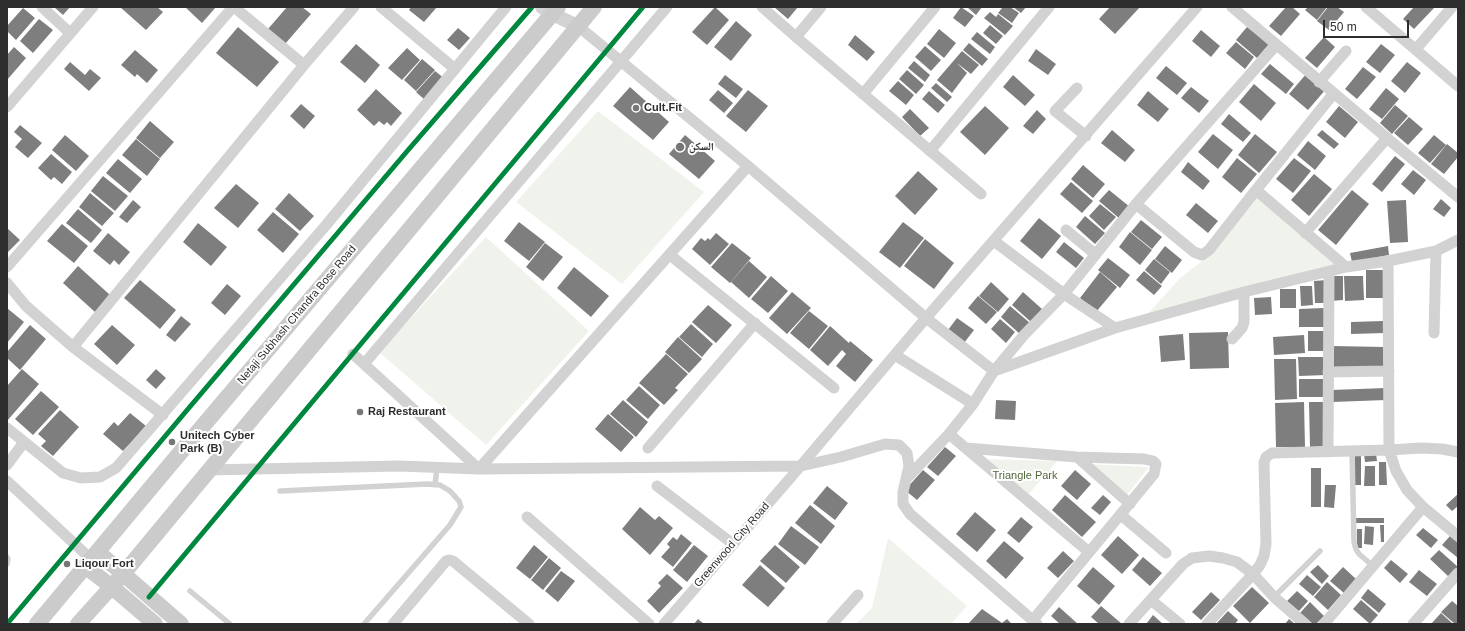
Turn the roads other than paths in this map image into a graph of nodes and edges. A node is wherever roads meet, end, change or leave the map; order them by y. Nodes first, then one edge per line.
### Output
1 (42, 7) edge
2 (93, 7) edge
3 (234, 7) edge
4 (354, 7) edge
5 (381, 7) edge
6 (506, 7) edge
7 (594, 7) edge
8 (667, 7) edge
9 (762, 7) edge
10 (821, 7) edge
11 (935, 7) edge
12 (1049, 7) edge
13 (1197, 7) edge
14 (1232, 7) edge
15 (1366, 7) edge
16 (1452, 7) edge
17 (551, 9) edge
18 (578, 26) junction
19 (70, 33) junction
20 (796, 37) junction
21 (1276, 45) junction
22 (1416, 49) junction
23 (1346, 51) dead end
24 (621, 61) junction
25 (304, 65) junction
26 (455, 69) junction
27 (1320, 82) junction
28 (1458, 86) edge
29 (1077, 88) dead end
30 (1334, 93) junction
31 (863, 94) junction
32 (7, 107) edge
33 (1086, 136) junction
34 (1387, 138) junction
35 (930, 151) junction
36 (748, 166) junction
37 (1256, 190) junction
38 (981, 194) dead end
39 (1458, 197) edge
40 (1136, 204) junction
41 (1066, 230) dead end
42 (1305, 233) junction
43 (1458, 240) edge
44 (994, 241) junction
45 (1436, 251) junction
46 (1096, 254) junction
47 (670, 255) junction
48 (1388, 261) junction
49 (7, 266) edge
50 (1346, 267) junction
51 (1329, 272) junction
52 (7, 283) edge
53 (1244, 292) junction
54 (1064, 294) junction
55 (926, 318) junction
56 (755, 323) junction
57 (1115, 328) junction
58 (1434, 333) dead end
59 (1232, 339) dead end
60 (73, 347) junction
61 (352, 354) dead end
62 (895, 355) junction
63 (364, 364) junction
64 (994, 371) junction
65 (1389, 371) junction
66 (1328, 372) junction
67 (834, 388) dead end
68 (973, 404) junction
69 (163, 415) junction
70 (7, 428) edge
71 (949, 434) junction
72 (24, 442) junction
73 (648, 448) dead end
74 (966, 448) junction
75 (1389, 450) junction
76 (1352, 451) junction
77 (1328, 452) junction
78 (1458, 452) edge
79 (1077, 457) junction
80 (7, 465) edge
81 (800, 466) junction
82 (437, 468) junction
83 (479, 469) junction
84 (209, 470) junction
85 (907, 478) junction
86 (7, 481) edge
87 (435, 485) junction
88 (657, 486) dead end
89 (280, 491) dead end
90 (1130, 504) junction
91 (1423, 507) junction
92 (1120, 515) junction
93 (527, 517) dead end
94 (1458, 536) edge
95 (733, 544) junction
96 (1320, 551) dead end
97 (1089, 552) junction
98 (1166, 553) dead end
99 (7, 557) edge
100 (92, 560) junction
101 (7, 564) edge
102 (1373, 566) junction
103 (1458, 573) edge
104 (124, 574) junction
105 (1253, 574) junction
106 (112, 587) junction
107 (190, 591) dead end
108 (858, 595) dead end
109 (1274, 597) junction
110 (1151, 600) junction
111 (1035, 622) edge
112 (37, 624) edge
113 (78, 624) edge
114 (154, 624) edge
115 (180, 624) edge
116 (230, 624) edge
117 (364, 624) edge
118 (393, 624) edge
119 (529, 624) edge
120 (649, 624) edge
121 (664, 624) edge
122 (832, 624) edge
123 (1129, 624) edge
124 (1180, 624) edge
125 (1207, 624) edge
126 (1305, 624) edge
127 (1324, 624) edge
128 (1413, 624) edge

1 - 19 street
2 - 19 street
3 - 25 street
3 - 49 street
4 - 25 street
5 - 26 street
6 - 26 street
7 - 18 main road
8 - 24 street
9 - 20 street
10 - 20 street
11 - 31 street
12 - 35 street
13 - 33 street, Greenwood City Road
14 - 21 street
15 - 22 street
16 - 22 street
17 - 18 street
17 - 100 main road, Netaji Subhash Chandra Bose Road
18 - 24 street
18 - 84 main road
19 - 32 street
20 - 31 street
21 - 27 street
21 - 40 street
22 - 28 street
23 - 27 street
24 - 36 street
24 - 63 street
25 - 60 street
26 - 69 street
27 - 30 street
29 - 33 street
30 - 34 street
30 - 37 street
31 - 35 street
33 - 44 street, Greenwood City Road
34 - 39 street
34 - 42 street
35 - 38 street
36 - 47 street
36 - 55 street
37 - 40 street
37 - 42 street
40 - 46 street
41 - 46 street
42 - 50 street
43 - 45 street
44 - 54 street
44 - 55 street, Greenwood City Road
45 - 48 street
45 - 58 street
46 - 54 street
47 - 56 street
47 - 83 street
48 - 50 street
48 - 65 street
50 - 51 street
51 - 53 street
51 - 66 street
52 - 60 street
53 - 57 street
53 - 59 street
54 - 57 street
54 - 64 street
55 - 62 street, Greenwood City Road
55 - 64 street
56 - 67 street
56 - 73 street
57 - 64 street
60 - 69 street
61 - 63 street
62 - 68 street
62 - 81 street, Greenwood City Road
63 - 83 street
64 - 68 street
65 - 66 street
65 - 75 street
66 - 77 street
68 - 71 street
69 - 72 street
70 - 72 street
71 - 74 street
71 - 85 street
72 - 80 street
74 - 79 street
74 - 97 street
75 - 76 street
75 - 78 street
75 - 91 street
76 - 77 street
76 - 102 lane
77 - 105 street
79 - 90 street
79 - 90 street
81 - 83 street
81 - 85 street
81 - 95 street, Greenwood City Road
82 - 83 street
82 - 84 street
82 - 87 lane
84 - 104 main road
85 - 111 street
86 - 100 street
87 - 89 lane
87 - 117 lane
88 - 95 street
90 - 92 street
91 - 94 street
91 - 102 street
92 - 97 street
92 - 98 street
93 - 120 street
95 - 121 street, Greenwood City Road
96 - 109 lane
97 - 111 street
99 - 101 lane
100 - 104 main road
100 - 106 main road
100 - 112 main road, Netaji Subhash Chandra Bose Road
102 - 127 street
103 - 128 street
104 - 106 main road
104 - 115 main road
105 - 109 street
105 - 110 street
105 - 125 street
106 - 113 main road
106 - 114 main road
107 - 116 lane
108 - 122 street
109 - 126 street
110 - 123 street
110 - 124 street
118 - 119 street

